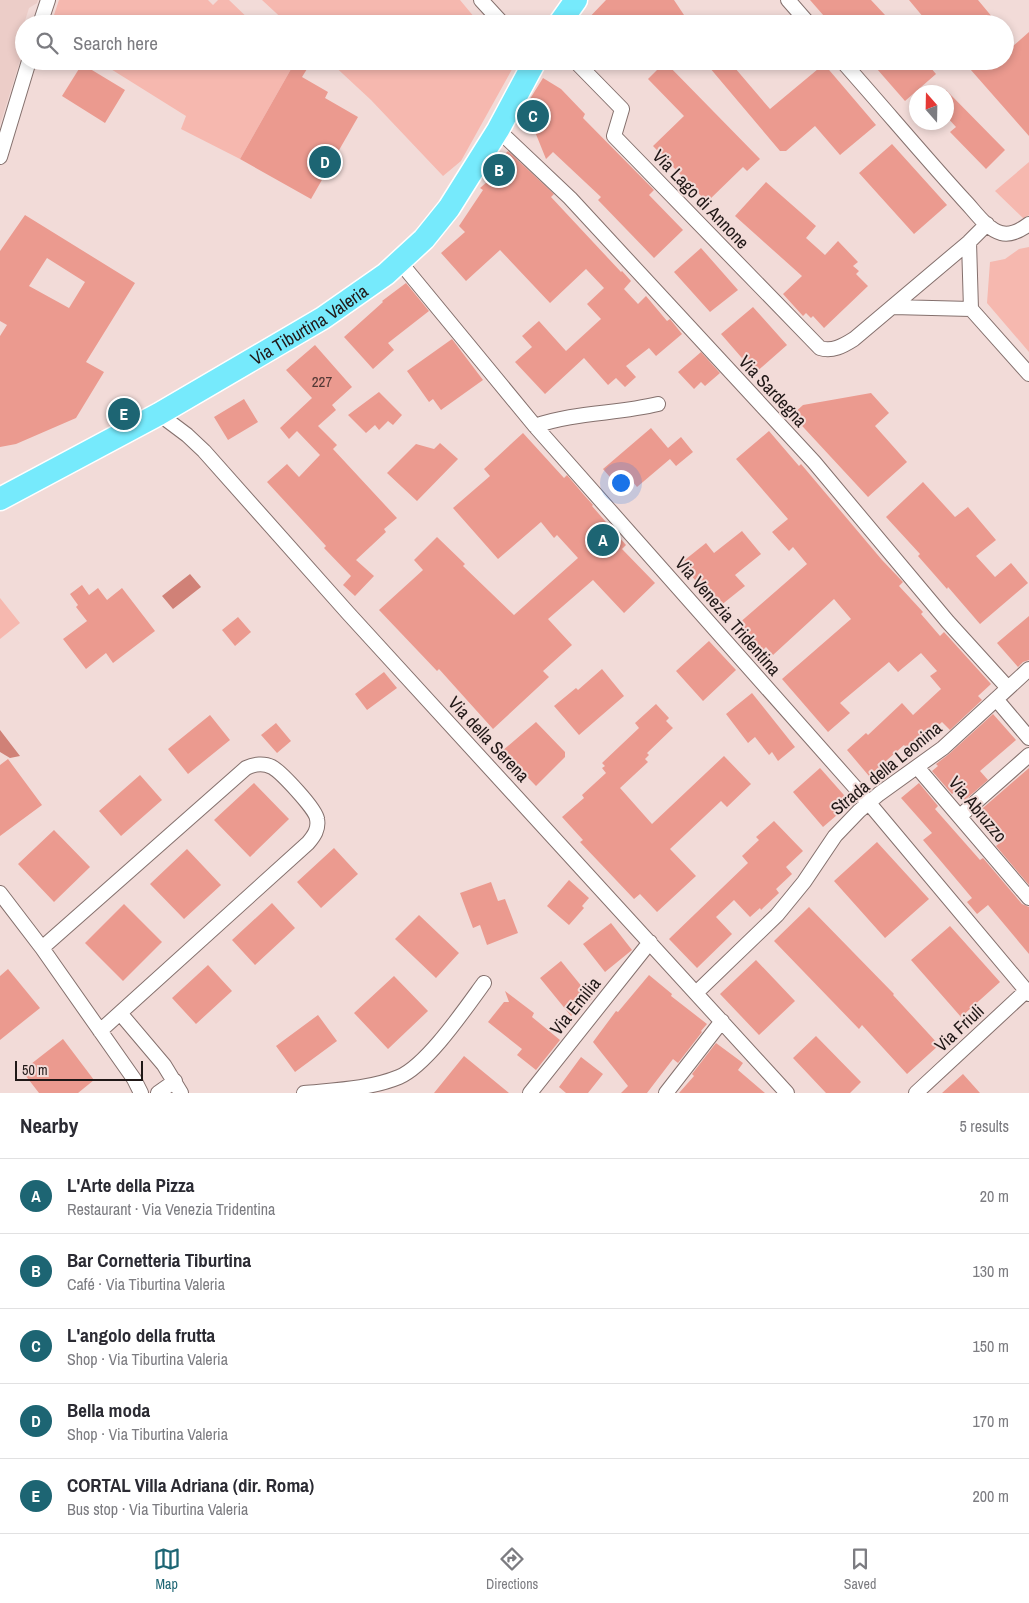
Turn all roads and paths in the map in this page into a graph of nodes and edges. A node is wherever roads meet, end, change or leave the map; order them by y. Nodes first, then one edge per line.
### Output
1 (48, 0) edge
2 (481, 0) edge
3 (576, 0) edge
4 (788, 0) edge
5 (43, 15) edge
6 (495, 15) edge
7 (565, 15) edge
8 (801, 15) edge
9 (26, 70) edge
10 (530, 70) edge
11 (584, 70) edge
12 (850, 70) edge
13 (498, 130) junction
14 (0, 157) edge
15 (987, 224) junction
16 (1029, 224) edge
17 (969, 242) junction
18 (400, 262) junction
19 (892, 307) junction
20 (971, 309) junction
21 (1029, 374) edge
22 (658, 404) dead end
23 (159, 414) junction
24 (535, 426) junction
25 (0, 499) edge
26 (1029, 669) edge
27 (1008, 688) junction
28 (996, 698) junction
29 (1029, 738) edge
30 (1029, 755) edge
31 (917, 767) junction
32 (868, 802) junction
33 (960, 816) junction
34 (0, 894) edge
35 (1029, 898) edge
36 (650, 942) junction
37 (42, 948) junction
38 (484, 983) dead end
39 (1028, 992) edge
40 (696, 993) junction
41 (120, 1013) junction
42 (722, 1021) junction
43 (100, 1031) junction
44 (178, 1087) edge
45 (142, 1093) edge
46 (158, 1093) edge
47 (304, 1093) edge
48 (530, 1093) edge
49 (666, 1093) edge
50 (788, 1093) edge
51 (916, 1093) edge

1 - 5 street
2 - 6 street
3 - 7 main road
4 - 8 street
9 - 14 street
10 - 13 main road, Via Tiburtina Valeria
11 - 19 street, Via Lago di Annone
12 - 15 street
13 - 18 main road, Via Tiburtina Valeria
13 - 27 street, Via Sardegna
15 - 16 street
15 - 17 street
17 - 19 street
17 - 20 street
18 - 23 main road, Via Tiburtina Valeria
18 - 24 street, Via Venezia Tridentina
19 - 20 street
20 - 21 street
22 - 24 street
23 - 25 main road, Via Tiburtina Valeria
23 - 36 street, Via della Serena
24 - 32 street, Via Venezia Tridentina
26 - 27 street, Strada della Leonina
27 - 28 street, Strada della Leonina
28 - 29 street
28 - 31 street, Strada della Leonina
30 - 33 street
31 - 32 street, Strada della Leonina
31 - 33 street, Via Abruzzo
32 - 39 street, Via Venezia Tridentina
32 - 40 street, Strada della Leonina
33 - 35 street, Via Abruzzo
34 - 37 street
36 - 40 street, Via della Serena
36 - 48 street, Via Emilia
37 - 41 street
37 - 43 street
38 - 47 street
39 - 51 street, Via Friuli
40 - 42 street, Via della Serena
41 - 43 street
41 - 44 street
42 - 49 street
42 - 50 street, Via della Serena
43 - 45 street
44 - 46 street

